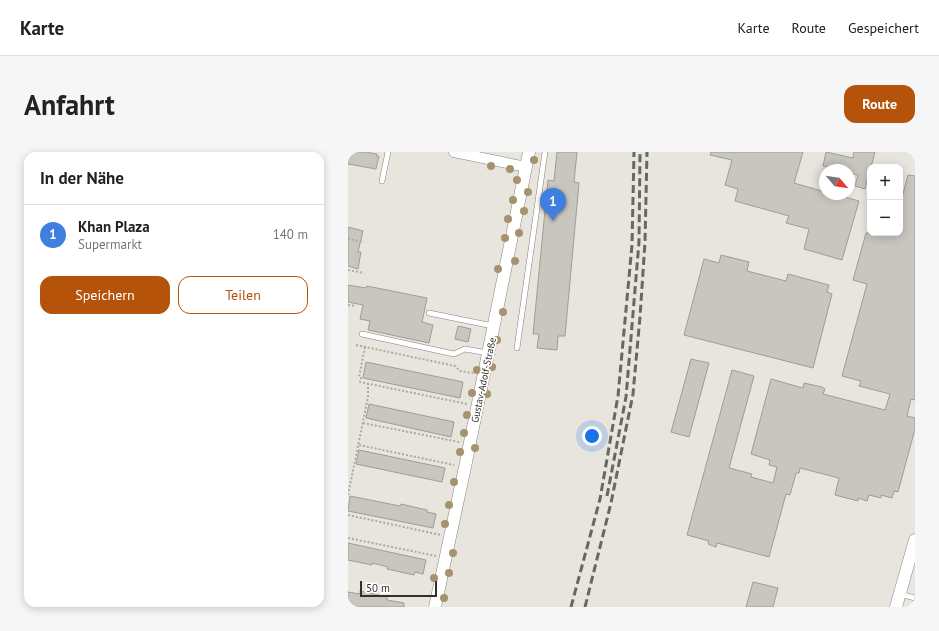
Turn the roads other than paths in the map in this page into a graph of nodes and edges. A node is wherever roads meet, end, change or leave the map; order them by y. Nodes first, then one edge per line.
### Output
1 (388, 152) edge
2 (454, 152) edge
3 (530, 152) edge
4 (545, 152) edge
5 (526, 167) junction
6 (382, 181) dead end
7 (429, 313) dead end
8 (494, 326) junction
9 (362, 334) dead end
10 (517, 348) dead end
11 (489, 353) junction
12 (915, 540) edge
13 (900, 594) junction
14 (915, 598) edge
15 (435, 607) edge
16 (896, 607) edge

1 - 6 lane
2 - 5 street
3 - 5 street, Gustav-Adolf-Straße
4 - 10 lane
5 - 8 street, Gustav-Adolf-Straße
7 - 8 lane
8 - 11 street, Gustav-Adolf-Straße
9 - 11 lane
11 - 15 street, Gustav-Adolf-Straße
12 - 13 street
13 - 14 lane
13 - 16 street

